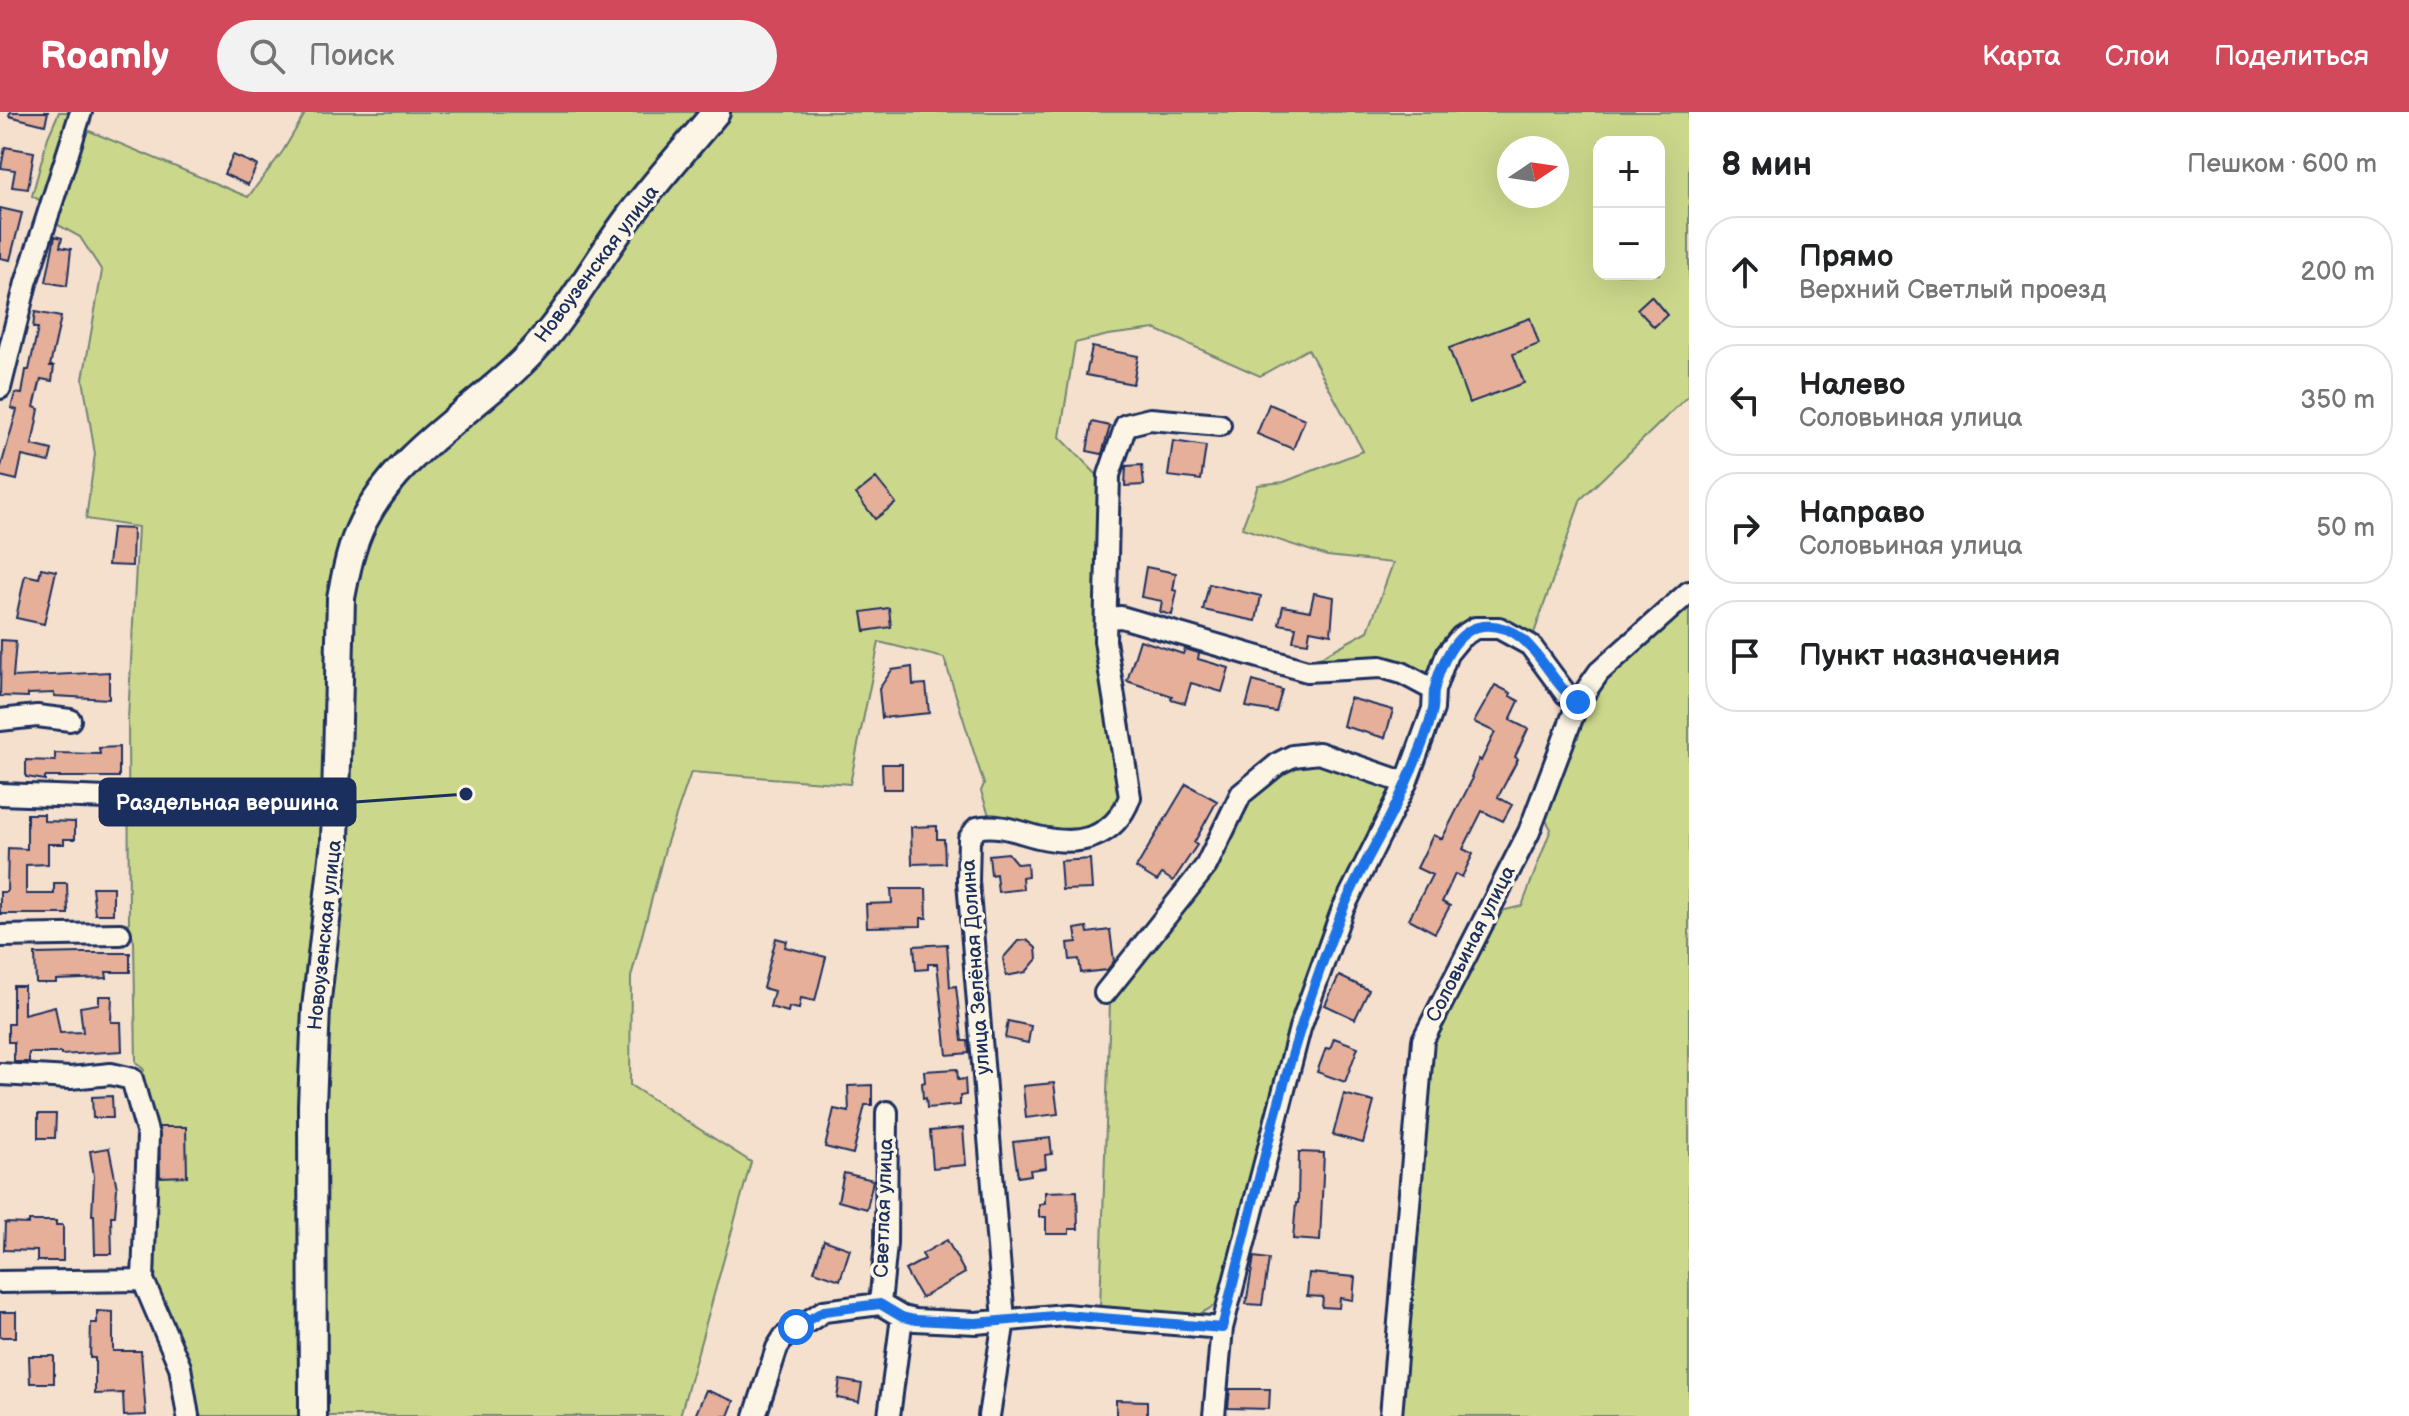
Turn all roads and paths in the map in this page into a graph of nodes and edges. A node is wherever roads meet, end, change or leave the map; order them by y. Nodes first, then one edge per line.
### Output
1 (81, 112) edge
2 (716, 112) edge
3 (0, 388) edge
4 (1220, 425) dead end
5 (1689, 592) edge
6 (1106, 618) junction
7 (1434, 690) junction
8 (1578, 702) junction
9 (0, 720) edge
10 (70, 720) dead end
11 (1406, 783) junction
12 (0, 794) edge
13 (108, 798) dead end
14 (120, 934) dead end
15 (0, 936) edge
16 (1105, 993) dead end
17 (0, 1074) edge
18 (887, 1112) dead end
19 (143, 1280) junction
20 (0, 1282) edge
21 (880, 1304) junction
22 (902, 1317) junction
23 (1004, 1320) junction
24 (1222, 1328) junction
25 (188, 1416) edge
26 (313, 1416) edge
27 (755, 1416) edge
28 (889, 1416) edge
29 (989, 1416) edge
30 (1214, 1416) edge
31 (1391, 1416) edge

1 - 3 street
2 - 26 main road, Новоузенская улица
4 - 6 street
5 - 8 street, Соловьиная улица
6 - 7 street
6 - 23 street, улица Зелёная Долина
7 - 8 street
7 - 11 street
8 - 31 street, Соловьиная улица
9 - 10 street
11 - 16 street
11 - 24 street
12 - 13 street
14 - 15 street
17 - 19 street
18 - 21 street, Светлая улица
19 - 20 street
19 - 25 street
21 - 22 street
21 - 27 street
22 - 23 street
22 - 28 street
23 - 24 street
23 - 29 street, улица Зелёная Долина
24 - 30 street

